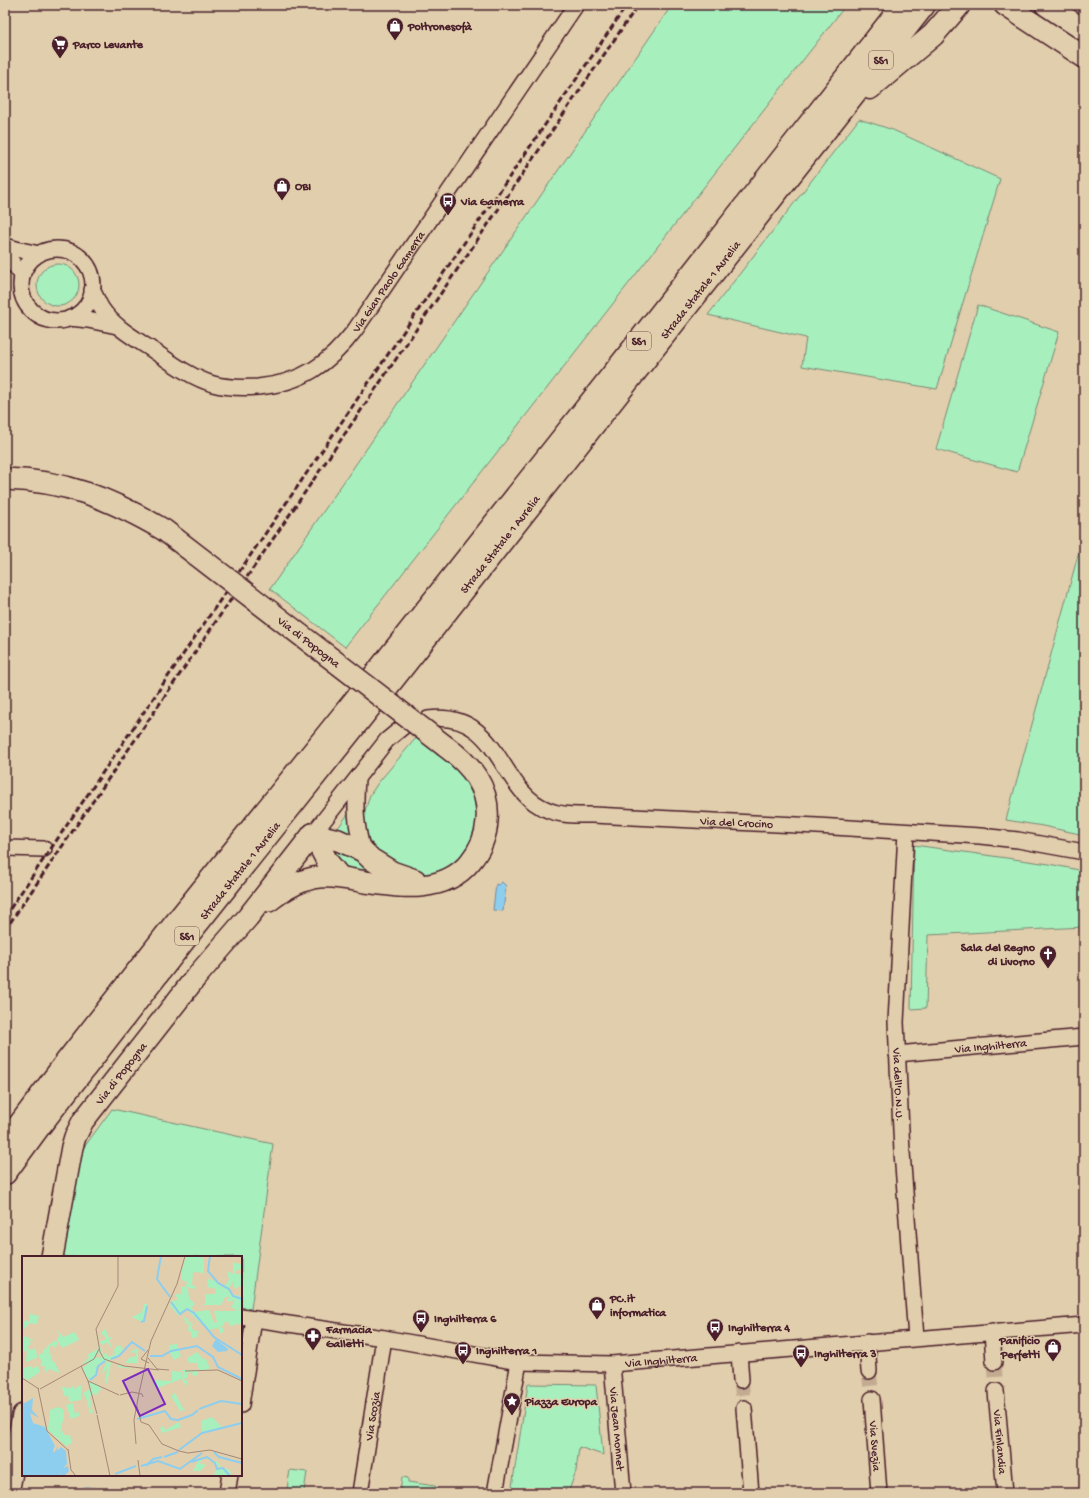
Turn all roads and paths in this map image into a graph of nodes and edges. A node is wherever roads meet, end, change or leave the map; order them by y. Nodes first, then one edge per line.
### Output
1 (576, 5) edge
2 (903, 5) edge
3 (924, 5) edge
4 (959, 5) edge
5 (1005, 5) edge
6 (1046, 5) edge
7 (1084, 30) edge
8 (1084, 57) edge
9 (839, 115) junction
10 (5, 246) edge
11 (5, 253) edge
12 (39, 254) junction
13 (22, 275) junction
14 (92, 290) junction
15 (70, 318) junction
16 (117, 326) junction
17 (5, 479) edge
18 (428, 718) dead end
19 (404, 726) dead end
20 (357, 779) junction
21 (906, 832) junction
22 (313, 834) junction
23 (5, 848) edge
24 (44, 849) dead end
25 (363, 851) junction
26 (1084, 852) edge
27 (340, 877) junction
28 (434, 884) junction
29 (248, 917) junction
30 (1084, 1037) edge
31 (898, 1054) junction
32 (5, 1144) edge
33 (5, 1173) edge
34 (52, 1256) edge
35 (247, 1318) edge
36 (1084, 1324) edge
37 (992, 1331) junction
38 (384, 1338) junction
39 (916, 1338) junction
40 (867, 1342) junction
41 (739, 1353) junction
42 (519, 1362) junction
43 (994, 1362) tunnel mouth
44 (612, 1364) junction
45 (869, 1371) tunnel mouth
46 (741, 1380) tunnel mouth
47 (242, 1390) edge
48 (996, 1391) tunnel mouth
49 (872, 1400) tunnel mouth
50 (744, 1408) tunnel mouth
51 (22, 1420) edge
52 (230, 1476) edge
53 (8, 1493) edge
54 (227, 1493) edge
55 (360, 1493) edge
56 (495, 1493) edge
57 (623, 1493) edge
58 (751, 1493) edge
59 (879, 1493) edge
60 (1005, 1493) edge

1 - 16 street, Via Gian Paolo Gamerra
2 - 9 highway, Strada Statale 1 Aurelia / SS1
3 - 9 highway, Strada Statale 1 Aurelia / SS1
4 - 9 highway
5 - 8 main road
6 - 7 main road
10 - 12 street
11 - 13 street
12 - 13 street
12 - 14 street
13 - 15 street
14 - 15 street
14 - 16 street, Via Gian Paolo Gamerra
15 - 16 street, Via Gian Paolo Gamerra
17 - 28 main road, Via di Popogna, bridge
18 - 21 street, Via del Crocino
19 - 20 street
20 - 22 street, Via di Popogna
20 - 25 street
21 - 26 street, Via del Crocino
21 - 31 street, Via dell'O.N.U.
22 - 25 main road
22 - 27 main road
22 - 29 main road, Via di Popogna
23 - 24 street
25 - 28 main road
27 - 28 main road, Via di Popogna
27 - 29 main road, Via di Popogna
29 - 34 main road, Via di Popogna
30 - 31 street, Via Inghilterra
31 - 39 street, Via dell'O.N.U.
32 - 33 highway, Strada Statale 1 Aurelia / SS1
35 - 38 street, Via Inghilterra
35 - 47 street
36 - 37 street, Via Inghilterra
37 - 39 street, Via Inghilterra
37 - 43 street
38 - 42 street, Via Inghilterra
38 - 55 street, Via Scozia
39 - 40 street, Via Inghilterra
40 - 41 street, Via Inghilterra
40 - 45 street
41 - 44 street, Via Inghilterra
41 - 46 street
42 - 44 street, Via Inghilterra
42 - 56 street
44 - 57 street, Via Jean Monnet
48 - 60 street, Via Finlandia
49 - 59 street, Via Svezia
50 - 58 street
51 - 53 main road
52 - 54 street

